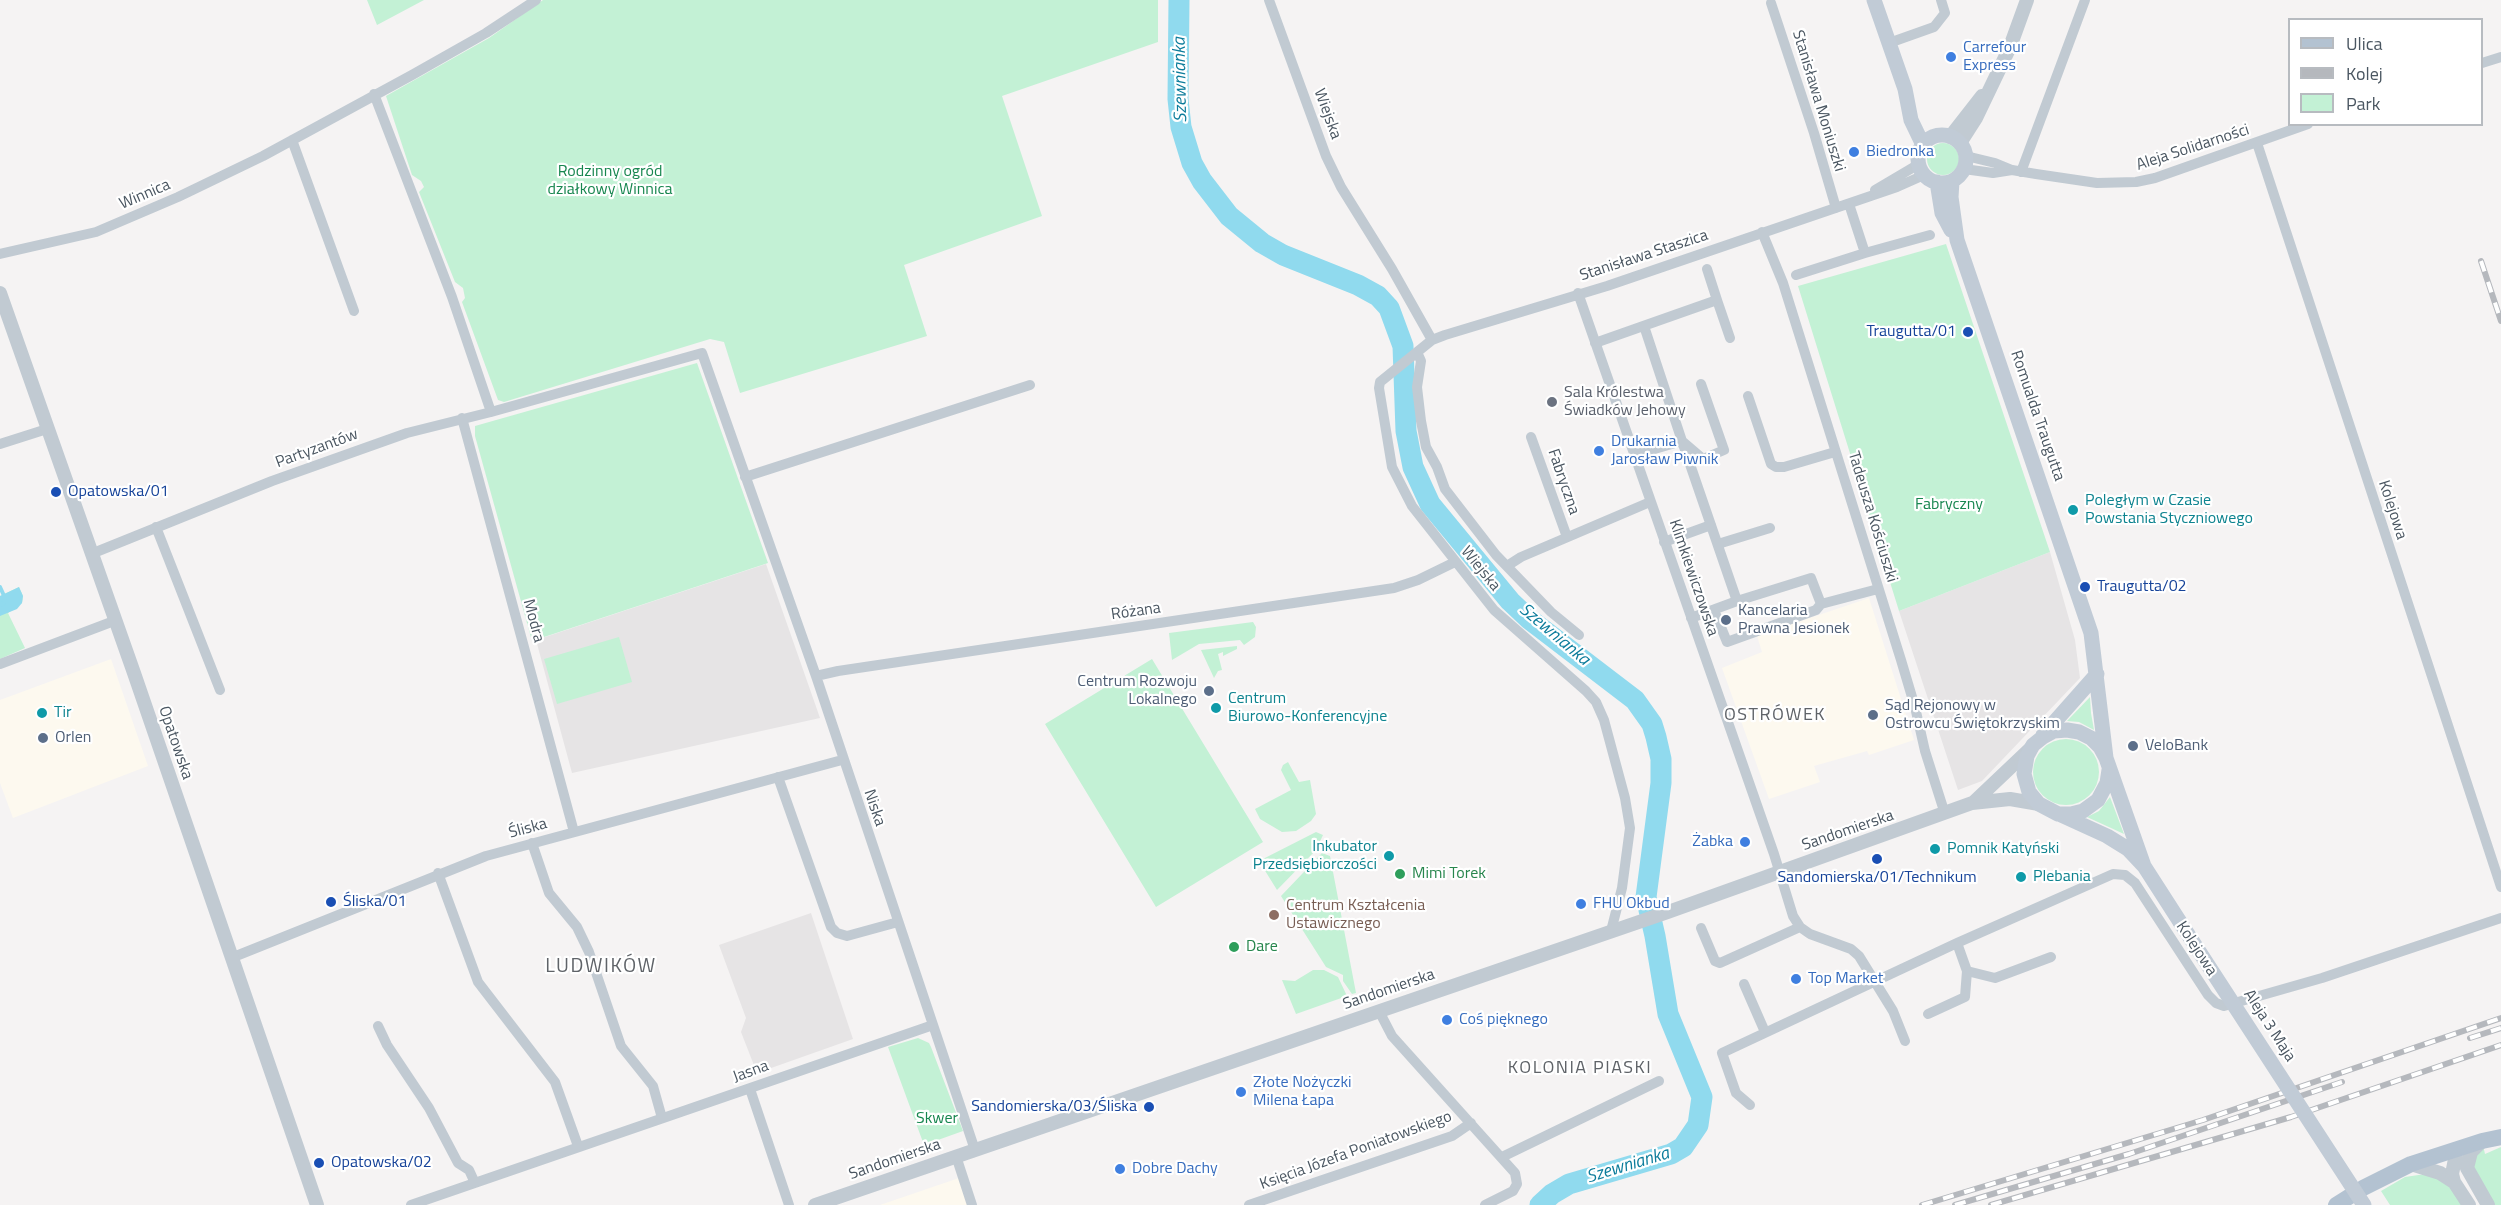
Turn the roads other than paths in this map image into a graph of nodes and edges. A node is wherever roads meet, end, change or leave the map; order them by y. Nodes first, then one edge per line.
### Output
1 (536, 0) edge
2 (1269, 0) edge
3 (1874, 0) edge
4 (1941, 0) edge
5 (2027, 0) edge
6 (2085, 0) edge
7 (1771, 3) dead end
8 (1889, 43) junction
9 (2501, 57) edge
10 (2483, 62) edge
11 (374, 94) junction
12 (2303, 126) edge
13 (292, 140) junction
14 (1928, 142) junction
15 (2257, 143) junction
16 (1960, 151) junction
17 (2017, 171) junction
18 (1933, 176) junction
19 (1849, 204) junction
20 (1836, 208) junction
21 (1762, 232) junction
22 (1930, 235) dead end
23 (1865, 253) junction
24 (0, 254) edge
25 (1707, 269) dead end
26 (1796, 275) dead end
27 (0, 293) edge
28 (1578, 293) junction
29 (1717, 300) junction
30 (354, 311) dead end
31 (1644, 326) junction
32 (1730, 338) dead end
33 (1432, 340) junction
34 (1595, 344) junction
35 (1417, 352) junction
36 (702, 353) joint
37 (1701, 384) dead end
38 (1030, 385) dead end
39 (1748, 396) dead end
40 (491, 412) junction
41 (462, 418) junction
42 (47, 429) junction
43 (1531, 437) dead end
44 (1682, 441) junction
45 (0, 444) edge
46 (1835, 452) junction
47 (1634, 456) junction
48 (746, 477) junction
49 (1650, 502) junction
50 (1711, 525) junction
51 (156, 527) junction
52 (1770, 528) dead end
53 (1567, 537) junction
54 (1664, 542) junction
55 (1718, 544) junction
56 (91, 554) junction
57 (1455, 562) junction
58 (1508, 566) junction
59 (1878, 589) junction
60 (1737, 601) junction
61 (1821, 604) junction
62 (1714, 610) junction
63 (1691, 618) junction
64 (114, 621) junction
65 (1579, 634) dead end
66 (0, 664) edge
67 (2097, 674) junction
68 (816, 676) junction
69 (220, 690) dead end
70 (2036, 743) junction
71 (842, 760) junction
72 (2108, 764) junction
73 (778, 777) junction
74 (1972, 803) junction
75 (2038, 804) junction
76 (1945, 814) junction
77 (2058, 814) junction
78 (574, 832) junction
79 (532, 843) junction
80 (2144, 866) junction
81 (438, 873) junction
82 (1779, 873) junction
83 (2501, 887) edge
84 (2501, 918) edge
85 (898, 922) junction
86 (1800, 927) junction
87 (1701, 928) dead end
88 (1611, 931) junction
89 (1957, 943) junction
90 (231, 957) junction
91 (2051, 957) dead end
92 (1967, 971) junction
93 (1876, 981) junction
94 (1744, 984) dead end
95 (1379, 1011) junction
96 (1929, 1014) dead end
97 (933, 1025) junction
98 (378, 1026) dead end
99 (1765, 1032) junction
100 (1905, 1041) dead end
101 (1659, 1081) dead end
102 (750, 1089) junction
103 (1750, 1105) dead end
104 (662, 1118) junction
105 (1471, 1123) junction
106 (2501, 1137) edge
107 (2482, 1141) junction
108 (578, 1146) junction
109 (2457, 1149) junction
110 (975, 1150) junction
111 (956, 1156) junction
112 (1502, 1157) junction
113 (2411, 1164) junction
114 (2454, 1182) junction
115 (475, 1184) junction
116 (317, 1205) edge
117 (411, 1205) edge
118 (789, 1205) edge
119 (815, 1205) edge
120 (972, 1205) edge
121 (1250, 1205) edge
122 (1485, 1205) edge
123 (2336, 1205) edge
124 (2364, 1205) edge
125 (2469, 1205) edge
126 (2488, 1205) edge

1 - 11 street, Winnica
2 - 33 street, Wiejska
3 - 8 main road
4 - 8 street
5 - 16 street
6 - 17 street
7 - 20 street, Stanisława Moniuszki
8 - 14 main road
9 - 10 street
11 - 13 street, Winnica
11 - 40 street
12 - 15 street, Aleja Solidarności
13 - 24 street, Winnica
13 - 30 street
14 - 16 main road
14 - 18 main road, Romualda Traugutta
15 - 17 street, Aleja Solidarności
15 - 83 street, Kolejowa
16 - 17 street, Aleja Solidarności
16 - 18 main road
18 - 19 street, Stanisława Staszica
18 - 67 main road, Romualda Traugutta
19 - 20 street, Stanisława Staszica
19 - 23 street
20 - 21 street, Stanisława Staszica
21 - 28 street, Stanisława Staszica
21 - 46 street, Tadeusza Kościuszki
22 - 23 street
23 - 26 street
25 - 29 street
27 - 42 street, Opatowska
28 - 33 street, Stanisława Staszica
28 - 34 street, Klimkiewiczowska
29 - 31 street
29 - 32 street
31 - 34 street
31 - 44 street
33 - 35 street, Wiejska
34 - 47 street, Klimkiewiczowska
35 - 57 street, Wiejska
35 - 58 street, Wiejska
36 - 40 street, Partyzantów
36 - 48 street, Niska
37 - 44 street
38 - 48 street
39 - 46 street
40 - 41 street, Partyzantów
41 - 51 street, Partyzantów
41 - 78 street, Modra
42 - 45 street
42 - 56 street, Opatowska
43 - 53 street, Fabryczna
44 - 47 street
44 - 50 street
46 - 59 street, Tadeusza Kościuszki
47 - 49 street, Klimkiewiczowska
48 - 68 street, Niska
49 - 53 street, Fabryczna
49 - 54 street, Klimkiewiczowska
50 - 54 street
50 - 55 street
51 - 56 street, Partyzantów
51 - 69 street
52 - 55 street
53 - 58 street, Fabryczna
54 - 63 street, Klimkiewiczowska
55 - 60 street
56 - 64 street, Opatowska
57 - 68 street, Różana
57 - 88 street, Wiejska
58 - 65 street, Wiejska
59 - 61 street
59 - 76 street, Tadeusza Kościuszki
60 - 61 street
60 - 62 street
61 - 62 street
62 - 63 street
63 - 82 street, Klimkiewiczowska
64 - 66 street
64 - 90 street, Opatowska
67 - 70 main road
67 - 72 main road, Romualda Traugutta
68 - 71 street, Niska
70 - 72 main road
70 - 74 street, Sandomierska
70 - 75 main road
71 - 73 street, Śliska
71 - 85 street, Niska
72 - 77 main road
72 - 80 main road, Aleja 3 Maja
73 - 78 street, Śliska
73 - 85 street
74 - 75 street, Sandomierska
74 - 76 street, Sandomierska
75 - 77 main road
76 - 82 street, Sandomierska
77 - 80 main road, Aleja 3 Maja
78 - 79 street, Śliska
79 - 81 street, Śliska
79 - 104 street
80 - 124 main road, Aleja 3 Maja, bridge
81 - 90 street, Śliska
81 - 108 street
82 - 86 street, Klimkiewiczowska
82 - 88 street, Sandomierska
84 - 89 street, Kolejowa
85 - 97 street, Niska
86 - 87 street
86 - 93 street
88 - 95 street, Sandomierska
89 - 92 street
89 - 93 street
90 - 116 street, Opatowska
91 - 92 street
92 - 96 street
93 - 99 street
93 - 100 street
94 - 99 street
95 - 105 street, Księcia Józefa Poniatowskiego
95 - 110 street, Sandomierska
97 - 102 street, Jasna
97 - 110 street, Niska
98 - 115 street
99 - 103 street
101 - 112 street
102 - 104 street, Jasna
102 - 118 street
104 - 108 street, Jasna
105 - 112 street, Księcia Józefa Poniatowskiego
105 - 121 street, Księcia Józefa Poniatowskiego
106 - 107 main road
107 - 109 main road
107 - 126 street
108 - 115 street, Jasna
109 - 113 main road
109 - 114 street
110 - 111 street, Sandomierska
111 - 119 street, Sandomierska
111 - 120 street
112 - 122 street, Księcia Józefa Poniatowskiego
113 - 114 street
113 - 123 main road
114 - 125 street
115 - 117 street, Jasna

